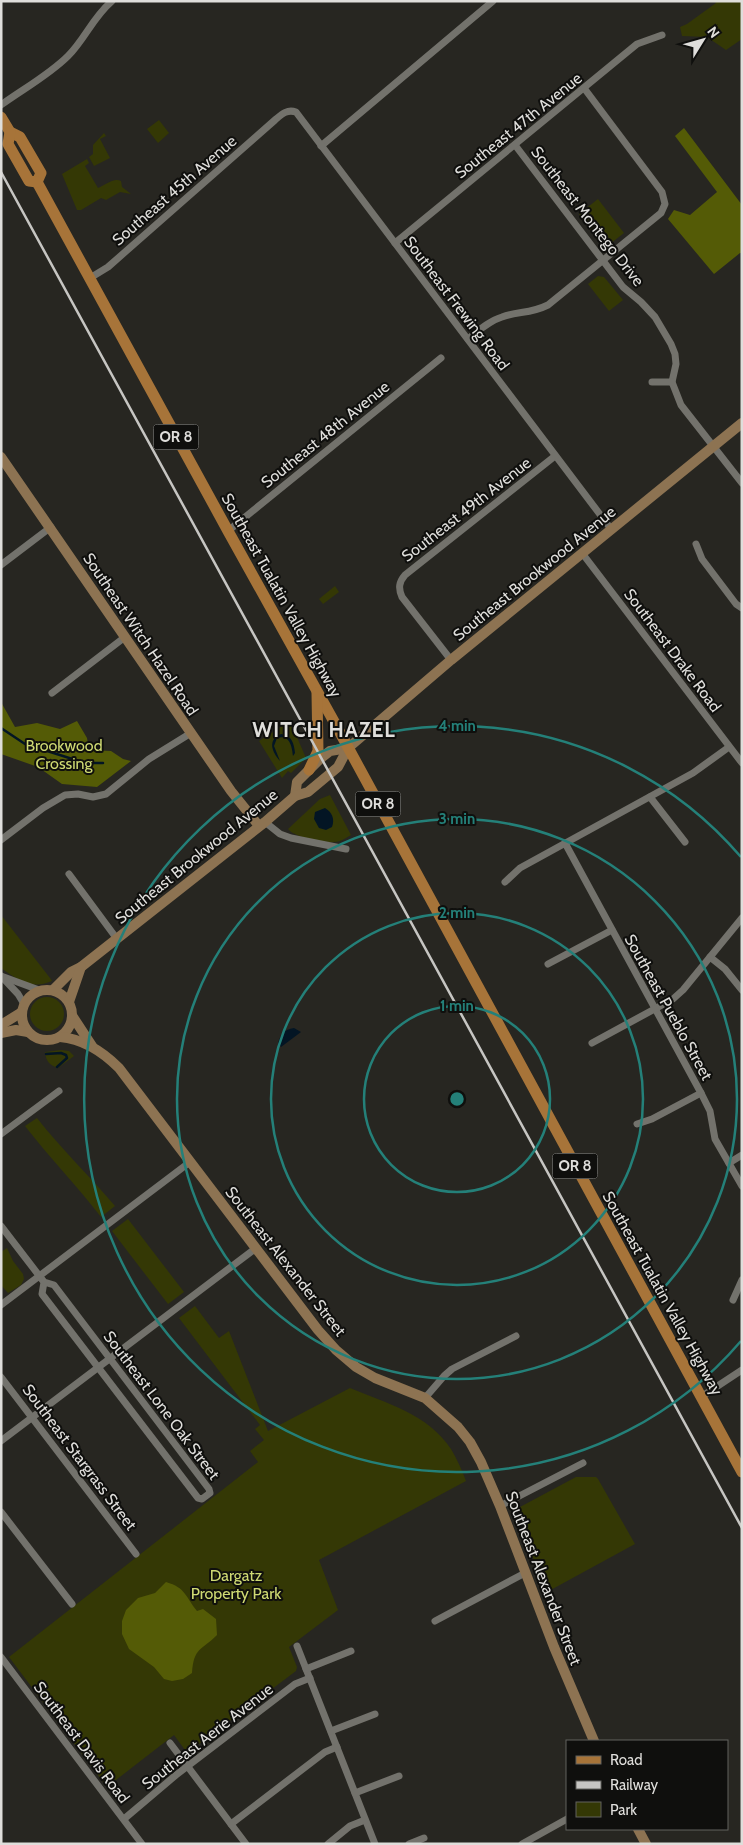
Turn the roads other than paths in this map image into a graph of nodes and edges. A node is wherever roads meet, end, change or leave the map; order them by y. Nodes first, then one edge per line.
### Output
1 (112, 1) edge
2 (494, 1) edge
3 (662, 35) dead end
4 (584, 88) junction
5 (1, 105) edge
6 (1, 117) edge
7 (275, 120) joint
8 (515, 145) junction
9 (321, 146) junction
10 (395, 244) junction
11 (604, 261) junction
12 (90, 278) junction
13 (468, 339) junction
14 (441, 358) dead end
15 (652, 382) dead end
16 (672, 382) junction
17 (742, 423) edge
18 (714, 446) junction
19 (1, 456) edge
20 (555, 456) junction
21 (742, 483) edge
22 (50, 527) junction
23 (611, 529) junction
24 (228, 531) junction
25 (696, 544) dead end
26 (582, 553) junction
27 (1, 565) edge
28 (742, 608) edge
29 (125, 637) junction
30 (451, 660) junction
31 (316, 691) junction
32 (52, 693) dead end
33 (191, 733) junction
34 (730, 747) junction
35 (348, 748) junction
36 (742, 764) edge
37 (309, 770) junction
38 (295, 796) junction
39 (650, 797) junction
40 (262, 824) junction
41 (1, 840) edge
42 (685, 842) dead end
43 (565, 843) junction
44 (346, 849) dead end
45 (69, 874) dead end
46 (505, 882) dead end
47 (742, 918) edge
48 (612, 930) junction
49 (117, 938) junction
50 (710, 957) junction
51 (548, 964) dead end
52 (82, 967) junction
53 (39, 990) junction
54 (53, 990) junction
55 (742, 990) edge
56 (69, 1002) junction
57 (23, 1008) junction
58 (655, 1010) junction
59 (73, 1017) junction
60 (1, 1025) edge
61 (28, 1032) junction
62 (1, 1033) edge
63 (60, 1037) junction
64 (592, 1044) dead end
65 (92, 1046) junction
66 (59, 1091) dead end
67 (701, 1093) junction
68 (637, 1124) dead end
69 (1, 1134) edge
70 (742, 1155) edge
71 (190, 1162) junction
72 (729, 1163) junction
73 (742, 1186) edge
74 (1, 1226) edge
75 (256, 1248) junction
76 (42, 1280) junction
77 (742, 1280) edge
78 (733, 1300) dead end
79 (1, 1305) edge
80 (516, 1336) dead end
81 (110, 1359) junction
82 (99, 1368) junction
83 (742, 1370) edge
84 (1, 1377) edge
85 (701, 1397) junction
86 (424, 1398) junction
87 (33, 1418) junction
88 (1, 1441) edge
89 (583, 1463) dead end
90 (742, 1472) edge
91 (500, 1506) junction
92 (1, 1512) edge
93 (136, 1554) dead end
94 (525, 1574) junction
95 (72, 1604) dead end
96 (435, 1621) dead end
97 (297, 1646) dead end
98 (351, 1652) dead end
99 (1, 1657) edge
100 (306, 1669) junction
101 (310, 1678) junction
102 (375, 1714) dead end
103 (331, 1731) junction
104 (594, 1740) edge
105 (170, 1743) dead end
106 (337, 1748) junction
107 (187, 1766) junction
108 (400, 1776) dead end
109 (355, 1793) junction
110 (124, 1819) junction
111 (365, 1820) junction
112 (566, 1820) edge
113 (231, 1824) junction
114 (639, 1830) edge
115 (424, 1838) dead end
116 (142, 1844) edge
117 (246, 1844) edge
118 (328, 1844) edge
119 (375, 1844) edge
120 (409, 1844) edge
121 (522, 1844) edge
122 (646, 1844) edge

1 - 5 street
2 - 9 street
3 - 4 street, Southeast 47th Avenue
4 - 8 street, Southeast 47th Avenue
4 - 11 street
6 - 12 main road, Southeast Tualatin Valley Highway / OR 8
7 - 9 street, Southeast Frewing Road
7 - 12 street, Southeast 45th Avenue
8 - 10 street, Southeast 47th Avenue
8 - 11 street, Southeast Montego Drive
9 - 10 street, Southeast Frewing Road
10 - 13 street, Southeast Frewing Road
11 - 13 street
11 - 16 street, Southeast Montego Drive
12 - 24 main road, Southeast Tualatin Valley Highway / OR 8
13 - 20 street, Southeast Frewing Road
14 - 24 street, Southeast 48th Avenue
15 - 16 street
16 - 18 street, Southeast Montego Drive
17 - 18 street, Southeast Brookwood Avenue
18 - 21 street, Southeast Montego Drive
18 - 23 street, Southeast Brookwood Avenue
19 - 22 street, Southeast Witch Hazel Road
20 - 23 street, Southeast Frewing Road
20 - 30 street, Southeast 49th Avenue
22 - 27 street
22 - 29 street, Southeast Witch Hazel Road
23 - 26 street, Southeast Brookwood Avenue
24 - 31 main road, Southeast Tualatin Valley Highway / OR 8
25 - 28 street
26 - 30 street, Southeast Brookwood Avenue
26 - 34 street, Southeast Drake Road
29 - 32 street
29 - 33 street, Southeast Witch Hazel Road
30 - 35 street, Southeast Brookwood Avenue
31 - 35 main road, Southeast Tualatin Valley Highway / OR 8
31 - 37 main road
33 - 40 street, Southeast Witch Hazel Road
33 - 41 street
34 - 36 street, Southeast Drake Road
34 - 39 street
35 - 37 street, Southeast Brookwood Avenue
35 - 38 street, Southeast Brookwood Avenue
35 - 85 main road, Southeast Tualatin Valley Highway / OR 8
37 - 38 street, Southeast Brookwood Avenue
38 - 40 street, Southeast Brookwood Avenue
39 - 42 street
39 - 43 street
40 - 44 street, Southeast Witch Hazel Road
40 - 49 street, Southeast Brookwood Avenue
43 - 46 street
43 - 48 street, Southeast Pueblo Street
45 - 49 street, Southeast Brookwood Avenue
47 - 50 street
48 - 51 street
48 - 58 street, Southeast Pueblo Street
49 - 52 street, Southeast Brookwood Avenue
50 - 55 street
50 - 58 street
52 - 54 street, Southeast Brookwood Avenue
52 - 56 street, Southeast Brookwood Avenue
53 - 54 street
53 - 57 street
53 - 57 street
54 - 56 street
56 - 59 street
57 - 60 street
57 - 61 street
58 - 64 street
58 - 67 street, Southeast Pueblo Street
59 - 63 street
59 - 65 street, Southeast Alexander Street
61 - 62 street
61 - 63 street
63 - 65 street, Southeast Alexander Street
65 - 71 street, Southeast Alexander Street
66 - 69 street
67 - 68 street
67 - 72 street, Southeast Pueblo Street
70 - 72 street
71 - 75 street, Southeast Alexander Street
71 - 76 street
72 - 73 street, Southeast Pueblo Street
74 - 76 street, Southeast Lone Oak Street
75 - 81 street
75 - 86 street, Southeast Alexander Street
76 - 79 street
76 - 81 street, Southeast Lone Oak Street
76 - 82 street, Southeast Lone Oak Street
77 - 78 street
80 - 86 street
81 - 82 street
81 - 82 street, Southeast Lone Oak Street
82 - 87 street
83 - 85 street
84 - 87 street, Southeast Stargrass Street
85 - 90 main road, Southeast Tualatin Valley Highway / OR 8
86 - 91 street, Southeast Alexander Street
87 - 88 street
87 - 93 street, Southeast Stargrass Street
89 - 91 street
91 - 94 street, Southeast Alexander Street
92 - 95 street
94 - 96 street
94 - 104 street, Southeast Alexander Street
97 - 100 street
98 - 100 street
99 - 110 street, Southeast Davis Road
100 - 101 street
101 - 103 street
101 - 107 street, Southeast Aerie Avenue
102 - 103 street
103 - 106 street
105 - 107 street
106 - 109 street
106 - 113 street
107 - 110 street, Southeast Aerie Avenue
107 - 113 street
108 - 109 street
109 - 111 street
110 - 116 street, Southeast Davis Road
111 - 118 street
111 - 119 street
112 - 121 street
113 - 117 street
114 - 122 street
115 - 120 street

